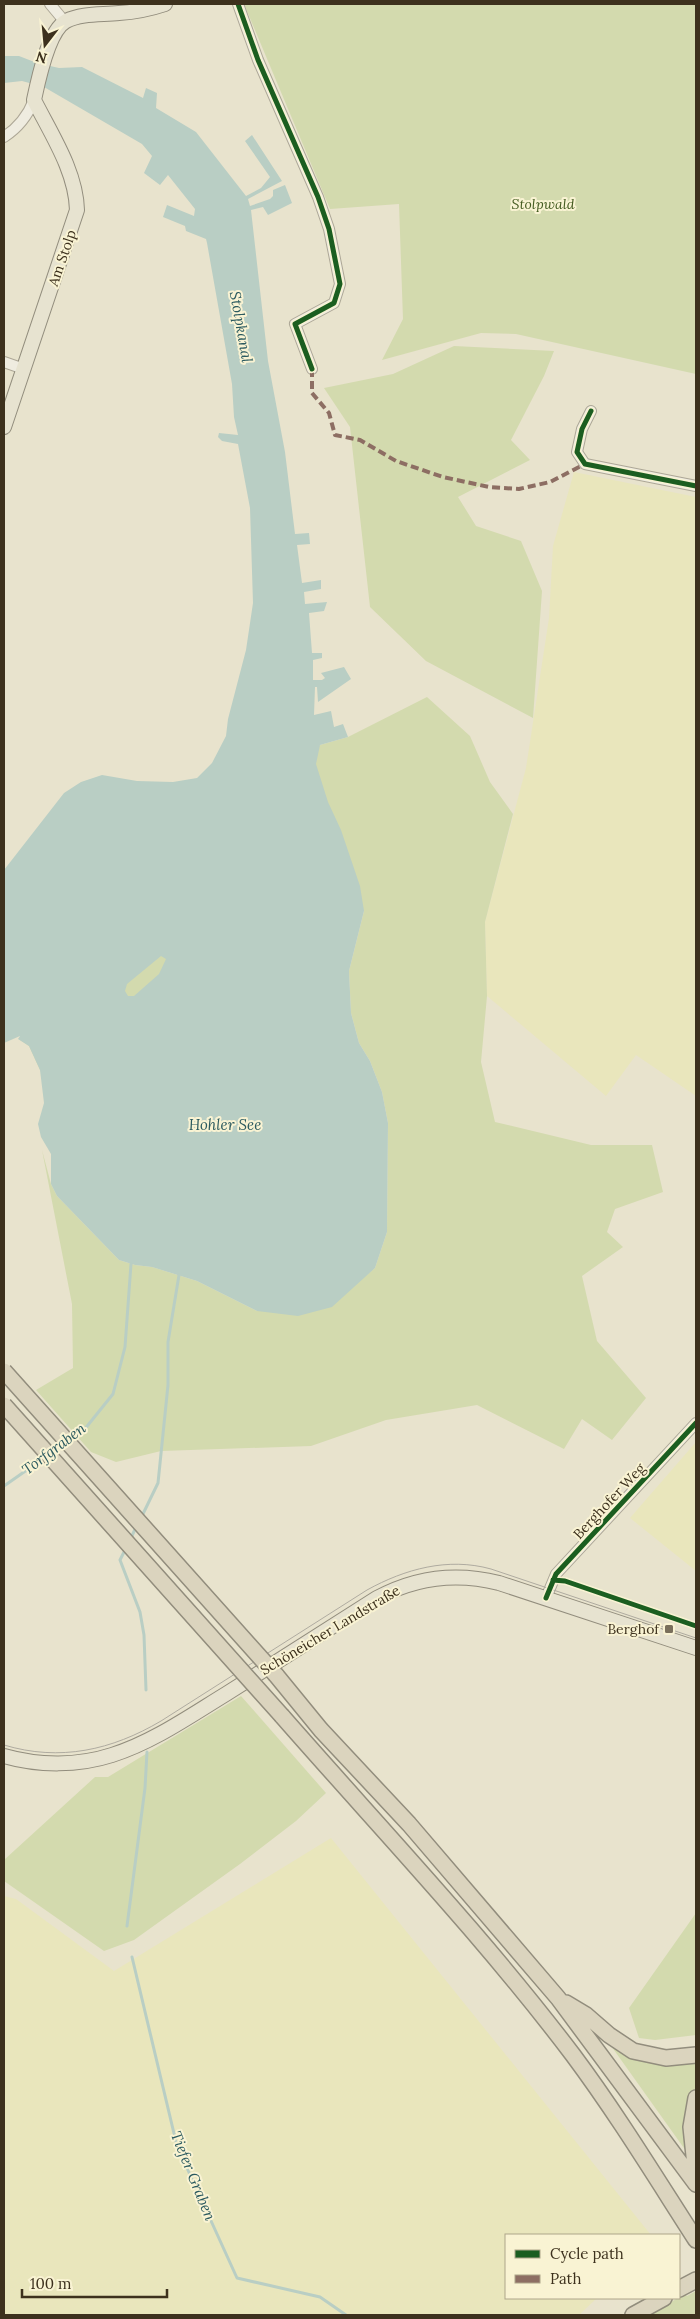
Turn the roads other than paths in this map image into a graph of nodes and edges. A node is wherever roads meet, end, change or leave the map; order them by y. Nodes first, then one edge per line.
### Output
1 (50, 4) edge
2 (165, 4) edge
3 (238, 4) edge
4 (65, 22) junction
5 (35, 96) junction
6 (4, 137) edge
7 (4, 362) edge
8 (24, 369) junction
9 (312, 369) dead end
10 (591, 412) dead end
11 (4, 427) edge
12 (696, 486) edge
13 (4, 1371) edge
14 (4, 1405) edge
15 (696, 1423) edge
16 (546, 1598) junction
17 (696, 1648) edge
18 (4, 1756) edge
19 (558, 1998) junction
20 (696, 2056) edge
21 (696, 2098) edge
22 (696, 2175) edge
23 (696, 2184) edge
24 (696, 2240) edge
25 (662, 2299) edge
26 (633, 2315) edge

1 - 4 street
2 - 4 main road
3 - 9 street
4 - 5 main road
5 - 6 street
5 - 8 main road, Am Stolp
7 - 8 street
8 - 11 main road, Am Stolp
10 - 12 street
13 - 19 highway, bridge
14 - 24 highway, bridge
15 - 16 street, Berghofer Weg
16 - 17 main road, Schöneicher Landstraße
16 - 18 main road, Schöneicher Landstraße
19 - 20 highway
19 - 23 highway
21 - 22 highway
25 - 26 highway

